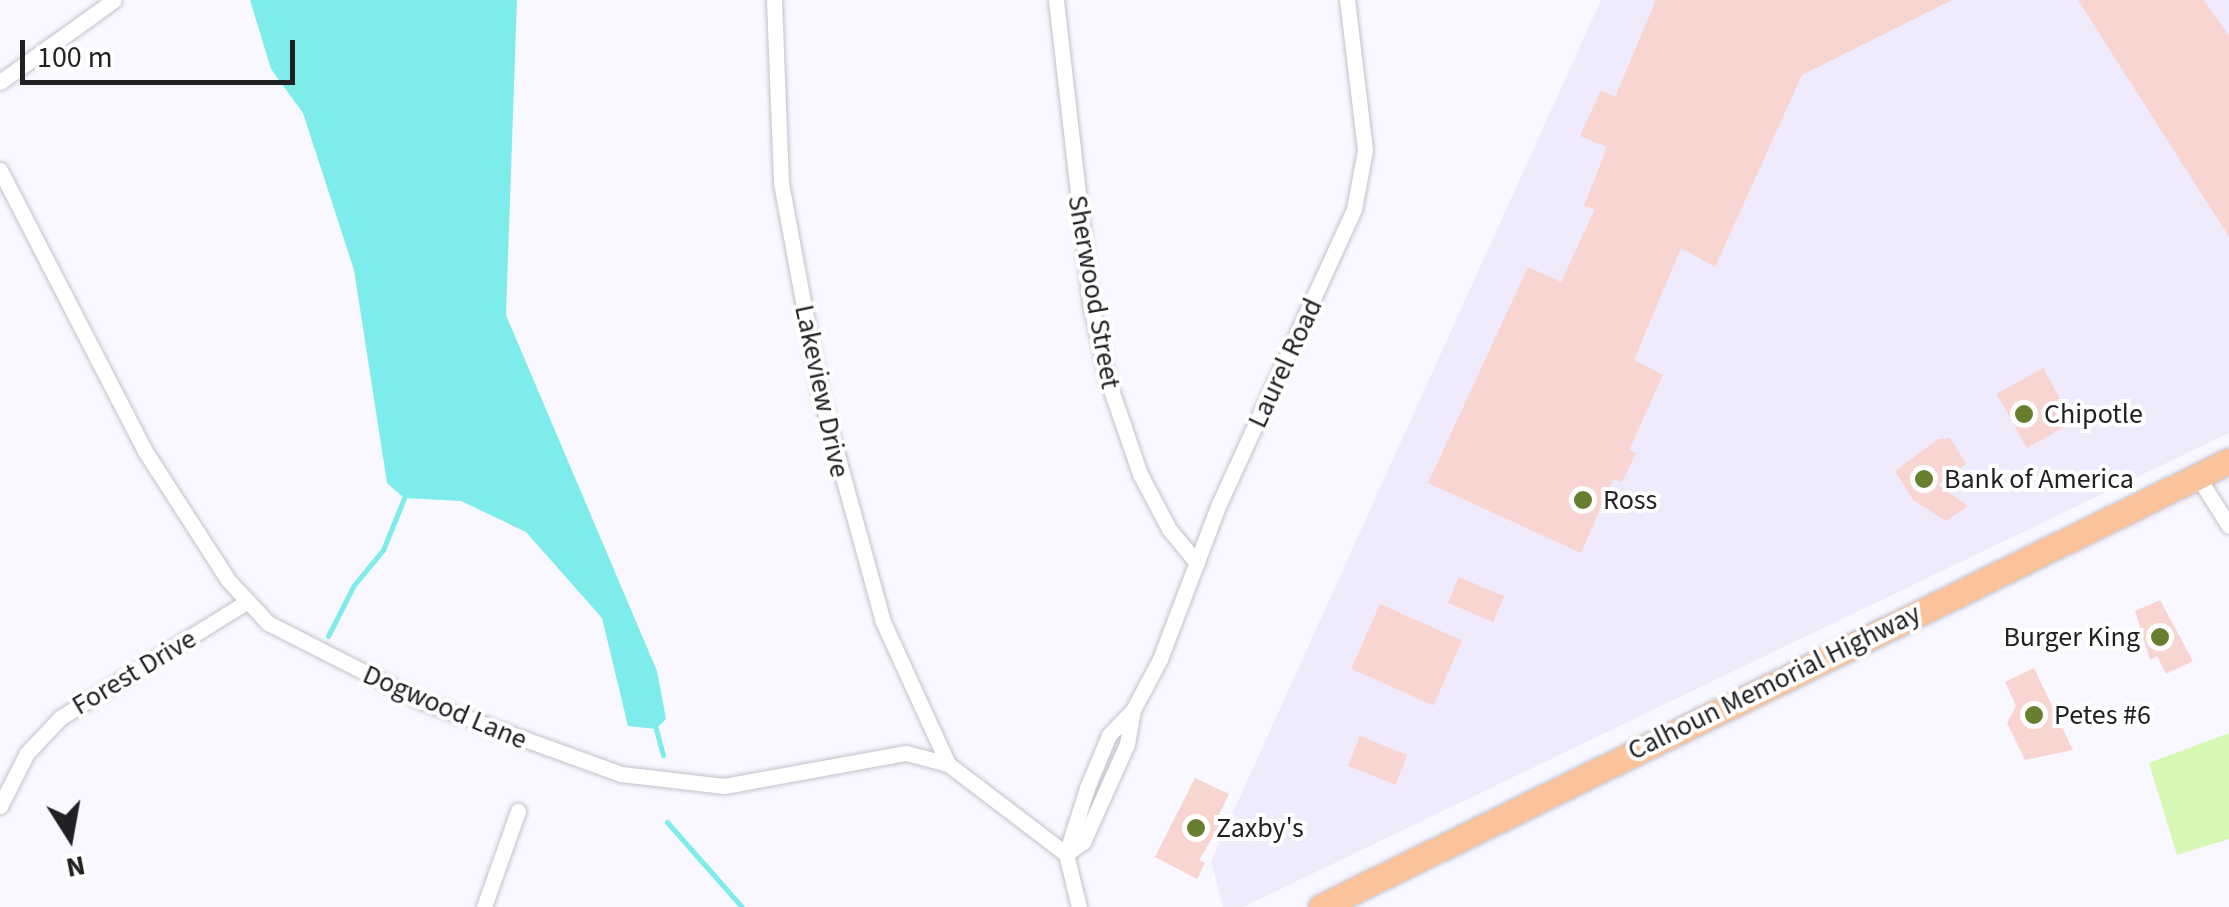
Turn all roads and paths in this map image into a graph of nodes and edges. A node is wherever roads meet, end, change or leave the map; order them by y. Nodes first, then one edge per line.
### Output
1 (114, 0) edge
2 (774, 0) edge
3 (1056, 0) edge
4 (1347, 0) edge
5 (0, 82) edge
6 (0, 170) edge
7 (2229, 461) edge
8 (2198, 476) junction
9 (2229, 526) edge
10 (1196, 563) junction
11 (248, 601) junction
12 (948, 764) junction
13 (0, 806) edge
14 (518, 810) dead end
15 (1066, 854) junction
16 (484, 907) edge
17 (1079, 907) edge
18 (1321, 907) edge

1 - 5 street
2 - 12 street, Lakeview Drive
3 - 10 street, Sherwood Street
4 - 10 street, Laurel Road
6 - 11 street, Dogwood Lane
7 - 8 highway, Calhoun Memorial Highway
8 - 9 street
8 - 18 highway, Calhoun Memorial Highway
10 - 15 street, Laurel Road
11 - 12 street, Dogwood Lane
11 - 13 street, Forest Drive
12 - 15 street, Dogwood Lane
14 - 16 street
15 - 17 street

